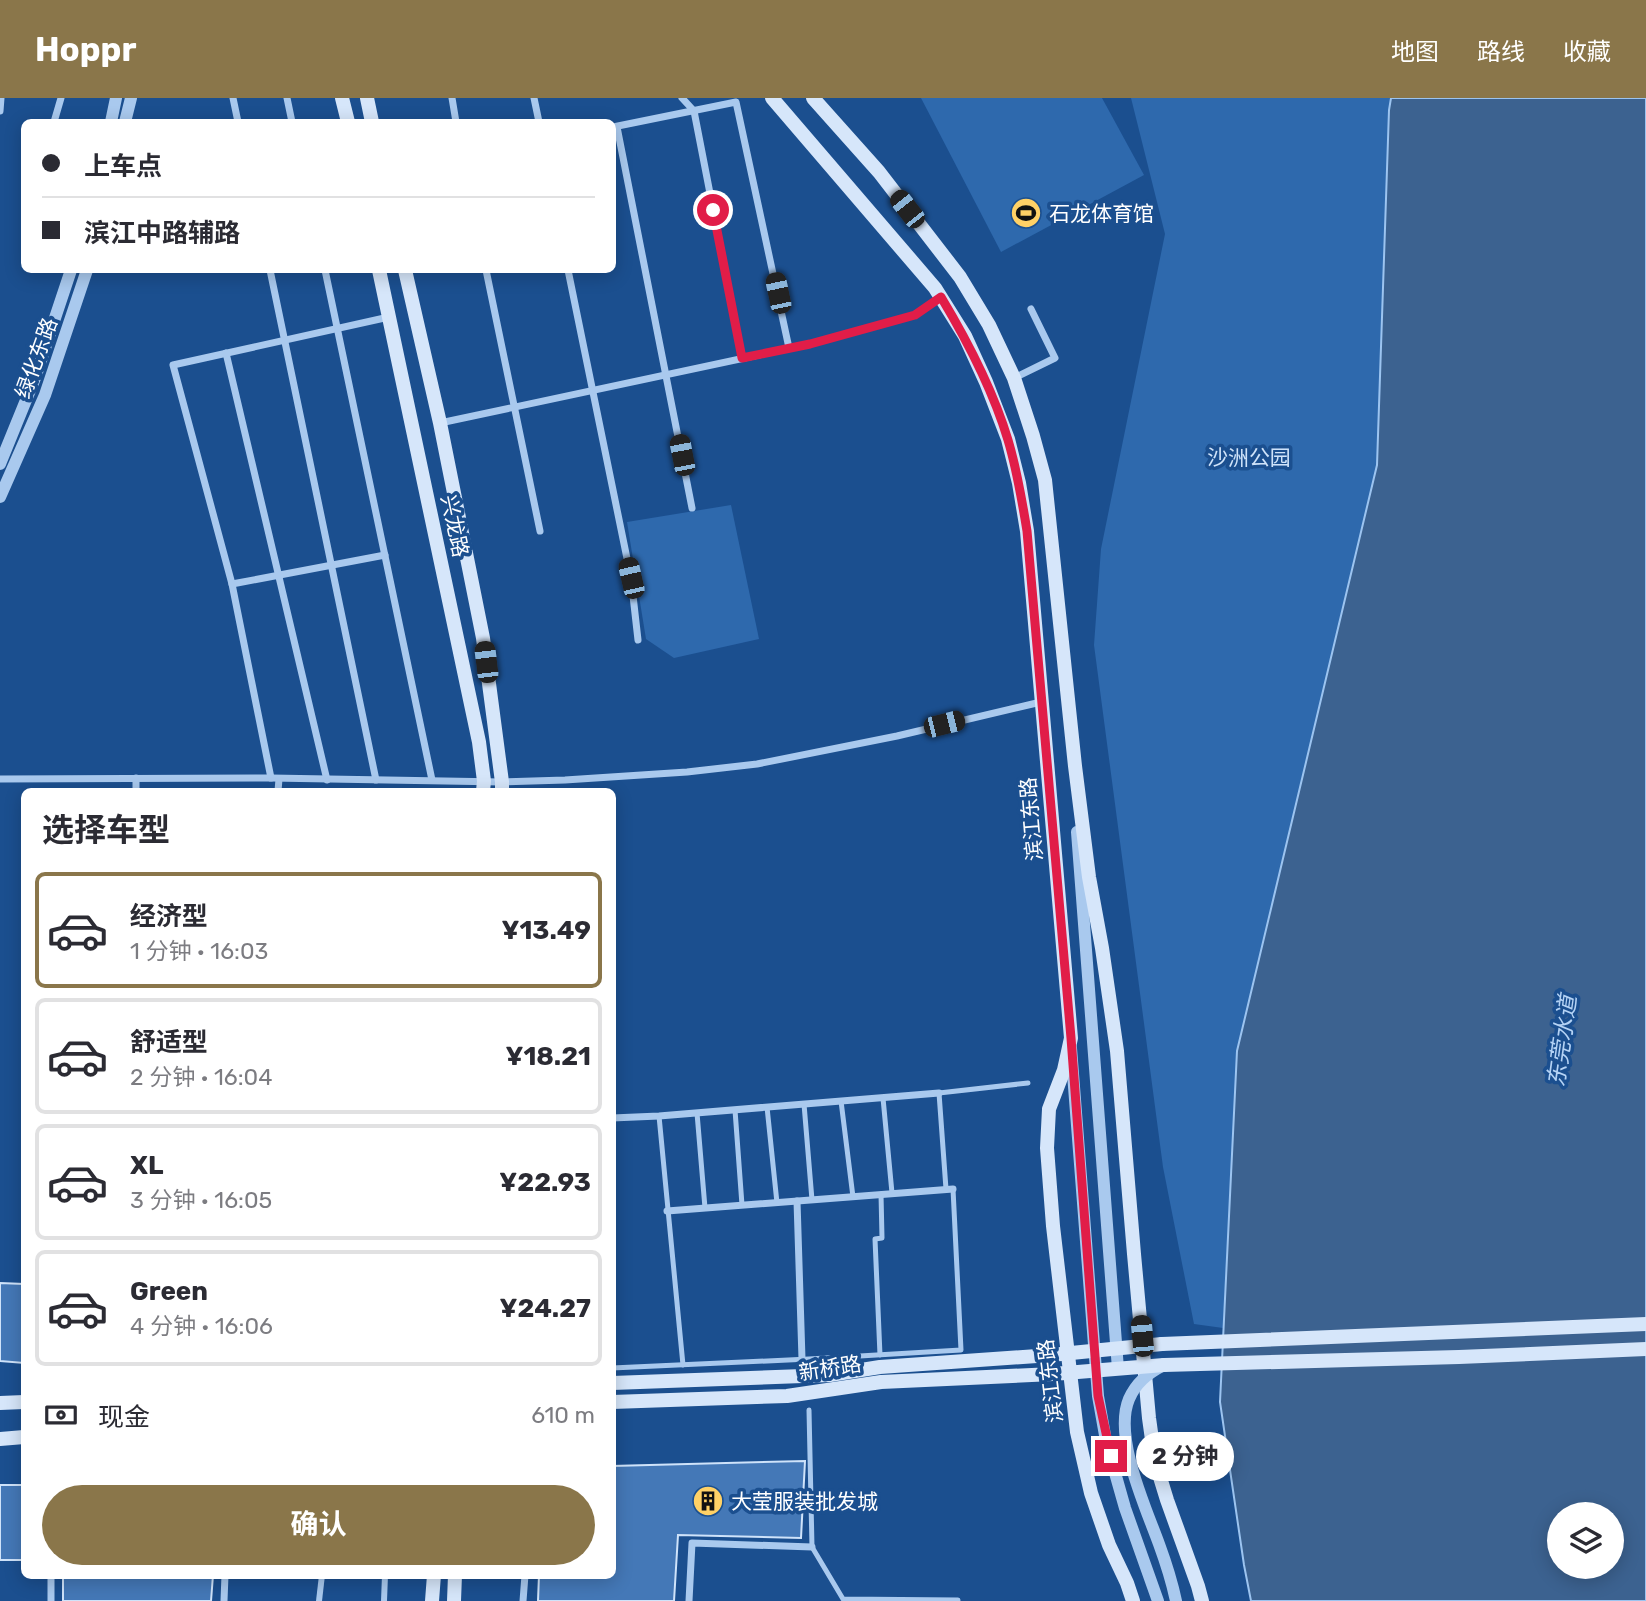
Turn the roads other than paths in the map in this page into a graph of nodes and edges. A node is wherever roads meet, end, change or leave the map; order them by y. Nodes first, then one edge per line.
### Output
1 (1, 98) edge
2 (61, 98) edge
3 (116, 98) edge
4 (131, 98) edge
5 (233, 98) edge
6 (287, 98) edge
7 (342, 98) edge
8 (367, 98) edge
9 (452, 98) edge
10 (534, 98) edge
11 (682, 98) edge
12 (813, 98) edge
13 (774, 101) edge
14 (0, 111) edge
15 (694, 111) junction
16 (55, 119) edge
17 (112, 119) edge
18 (126, 119) edge
19 (238, 119) edge
20 (291, 119) edge
21 (347, 119) edge
22 (371, 119) edge
23 (456, 119) edge
24 (538, 119) edge
25 (616, 127) edge
26 (616, 132) edge
27 (70, 273) edge
28 (86, 273) edge
29 (271, 273) edge
30 (326, 273) edge
31 (380, 273) edge
32 (406, 273) edge
33 (487, 273) edge
34 (569, 273) edge
35 (941, 297) junction
36 (1031, 309) dead end
37 (389, 317) junction
38 (338, 328) junction
39 (286, 340) junction
40 (789, 348) junction
41 (226, 353) junction
42 (742, 358) junction
43 (667, 374) junction
44 (1014, 378) junction
45 (592, 390) junction
46 (515, 407) junction
47 (440, 423) junction
48 (0, 464) edge
49 (0, 497) edge
50 (692, 509) dead end
51 (540, 531) dead end
52 (385, 555) junction
53 (332, 565) junction
54 (279, 575) junction
55 (232, 583) junction
56 (638, 640) dead end
57 (1041, 702) junction
58 (1075, 766) junction
59 (136, 778) junction
60 (0, 779) edge
61 (275, 779) junction
62 (327, 780) junction
63 (376, 780) junction
64 (432, 780) junction
65 (484, 786) edge
66 (502, 787) edge
67 (136, 788) edge
68 (277, 788) edge
69 (1071, 1038) junction
70 (1028, 1083) dead end
71 (939, 1093) junction
72 (883, 1098) junction
73 (841, 1101) junction
74 (804, 1104) junction
75 (767, 1107) junction
76 (735, 1110) junction
77 (697, 1113) junction
78 (659, 1116) junction
79 (616, 1118) edge
80 (949, 1189) junction
81 (892, 1193) junction
82 (881, 1194) junction
83 (852, 1197) junction
84 (812, 1200) junction
85 (797, 1201) junction
86 (777, 1203) junction
87 (742, 1205) junction
88 (705, 1208) junction
89 (667, 1211) junction
90 (1646, 1324) edge
91 (1117, 1349) junction
92 (1646, 1349) edge
93 (1094, 1351) junction
94 (880, 1355) junction
95 (802, 1359) junction
96 (683, 1365) junction
97 (1164, 1365) junction
98 (616, 1368) edge
99 (1118, 1369) junction
100 (1096, 1371) junction
101 (616, 1383) edge
102 (21, 1402) edge
103 (616, 1402) edge
104 (0, 1403) edge
105 (810, 1410) dead end
106 (21, 1437) edge
107 (0, 1439) edge
108 (812, 1547) junction
109 (51, 1579) edge
110 (225, 1579) edge
111 (322, 1579) edge
112 (385, 1579) edge
113 (434, 1579) edge
114 (456, 1579) edge
115 (525, 1579) edge
116 (958, 1600) edge
117 (51, 1601) edge
118 (224, 1601) edge
119 (319, 1601) edge
120 (384, 1601) edge
121 (432, 1601) edge
122 (454, 1601) edge
123 (523, 1601) edge
124 (689, 1601) edge
125 (1133, 1601) edge
126 (1158, 1601) edge
127 (1177, 1601) edge
128 (1202, 1601) edge

1 - 14 street
2 - 16 street
3 - 17 street
4 - 18 street
5 - 19 street
6 - 20 street
7 - 21 main road
8 - 22 main road
9 - 23 street
10 - 24 street
11 - 15 street
12 - 44 main road
13 - 35 main road, 滨江东路
15 - 25 street
15 - 40 street
15 - 42 street
26 - 43 street
27 - 48 street, 绿化东路
28 - 49 street, 绿化东路
29 - 39 street
30 - 38 street
31 - 37 main road, 兴龙路
32 - 47 main road, 兴龙路
33 - 46 street
34 - 45 street
35 - 40 street
35 - 57 main road, 滨江东路
36 - 44 street
37 - 38 street
37 - 65 main road, 兴龙路
38 - 39 street
38 - 52 street
39 - 41 street
39 - 53 street
40 - 42 street
41 - 54 street
41 - 55 street
42 - 43 street
43 - 45 street
43 - 50 street
44 - 58 main road
45 - 46 street
45 - 56 street
46 - 47 street
46 - 51 street
47 - 66 main road, 兴龙路
52 - 53 street
52 - 64 street
53 - 54 street
53 - 63 street
54 - 55 street
54 - 62 street
55 - 61 street
57 - 66 street
57 - 69 main road, 滨江东路
58 - 91 street
58 - 128 main road
59 - 60 street
59 - 61 street
59 - 67 street
61 - 62 street
61 - 68 street
62 - 63 street
63 - 64 street
64 - 65 street
65 - 66 street
69 - 93 street
69 - 125 main road, 滨江东路
70 - 71 lane
71 - 72 street
71 - 80 lane
72 - 73 street
72 - 81 lane
73 - 74 street
73 - 83 lane
74 - 75 street
74 - 84 lane
75 - 76 street
75 - 86 lane
76 - 77 street
76 - 87 lane
77 - 78 street
77 - 88 lane
78 - 79 street
78 - 89 lane
80 - 81 street
80 - 94 lane
81 - 82 street
82 - 83 street
82 - 94 lane
83 - 84 street
84 - 85 street
85 - 86 street
85 - 95 street
86 - 87 street
87 - 88 street
88 - 89 street
89 - 96 lane
90 - 91 main road, 新桥路, bridge
91 - 93 main road, 新桥路, bridge
91 - 99 street, bridge
92 - 97 main road, 新桥路
93 - 100 street, bridge
93 - 101 main road, 新桥路, bridge
94 - 95 lane
95 - 96 lane
96 - 98 lane
97 - 99 main road, 新桥路, bridge
97 - 127 street, bridge
99 - 100 main road, 新桥路, bridge
100 - 103 main road, 新桥路, bridge
100 - 126 street
102 - 104 main road
105 - 108 lane
106 - 107 main road
108 - 116 lane
108 - 124 street
109 - 117 street
110 - 118 street
111 - 119 street
112 - 120 street
113 - 121 main road
114 - 122 main road
115 - 123 street

